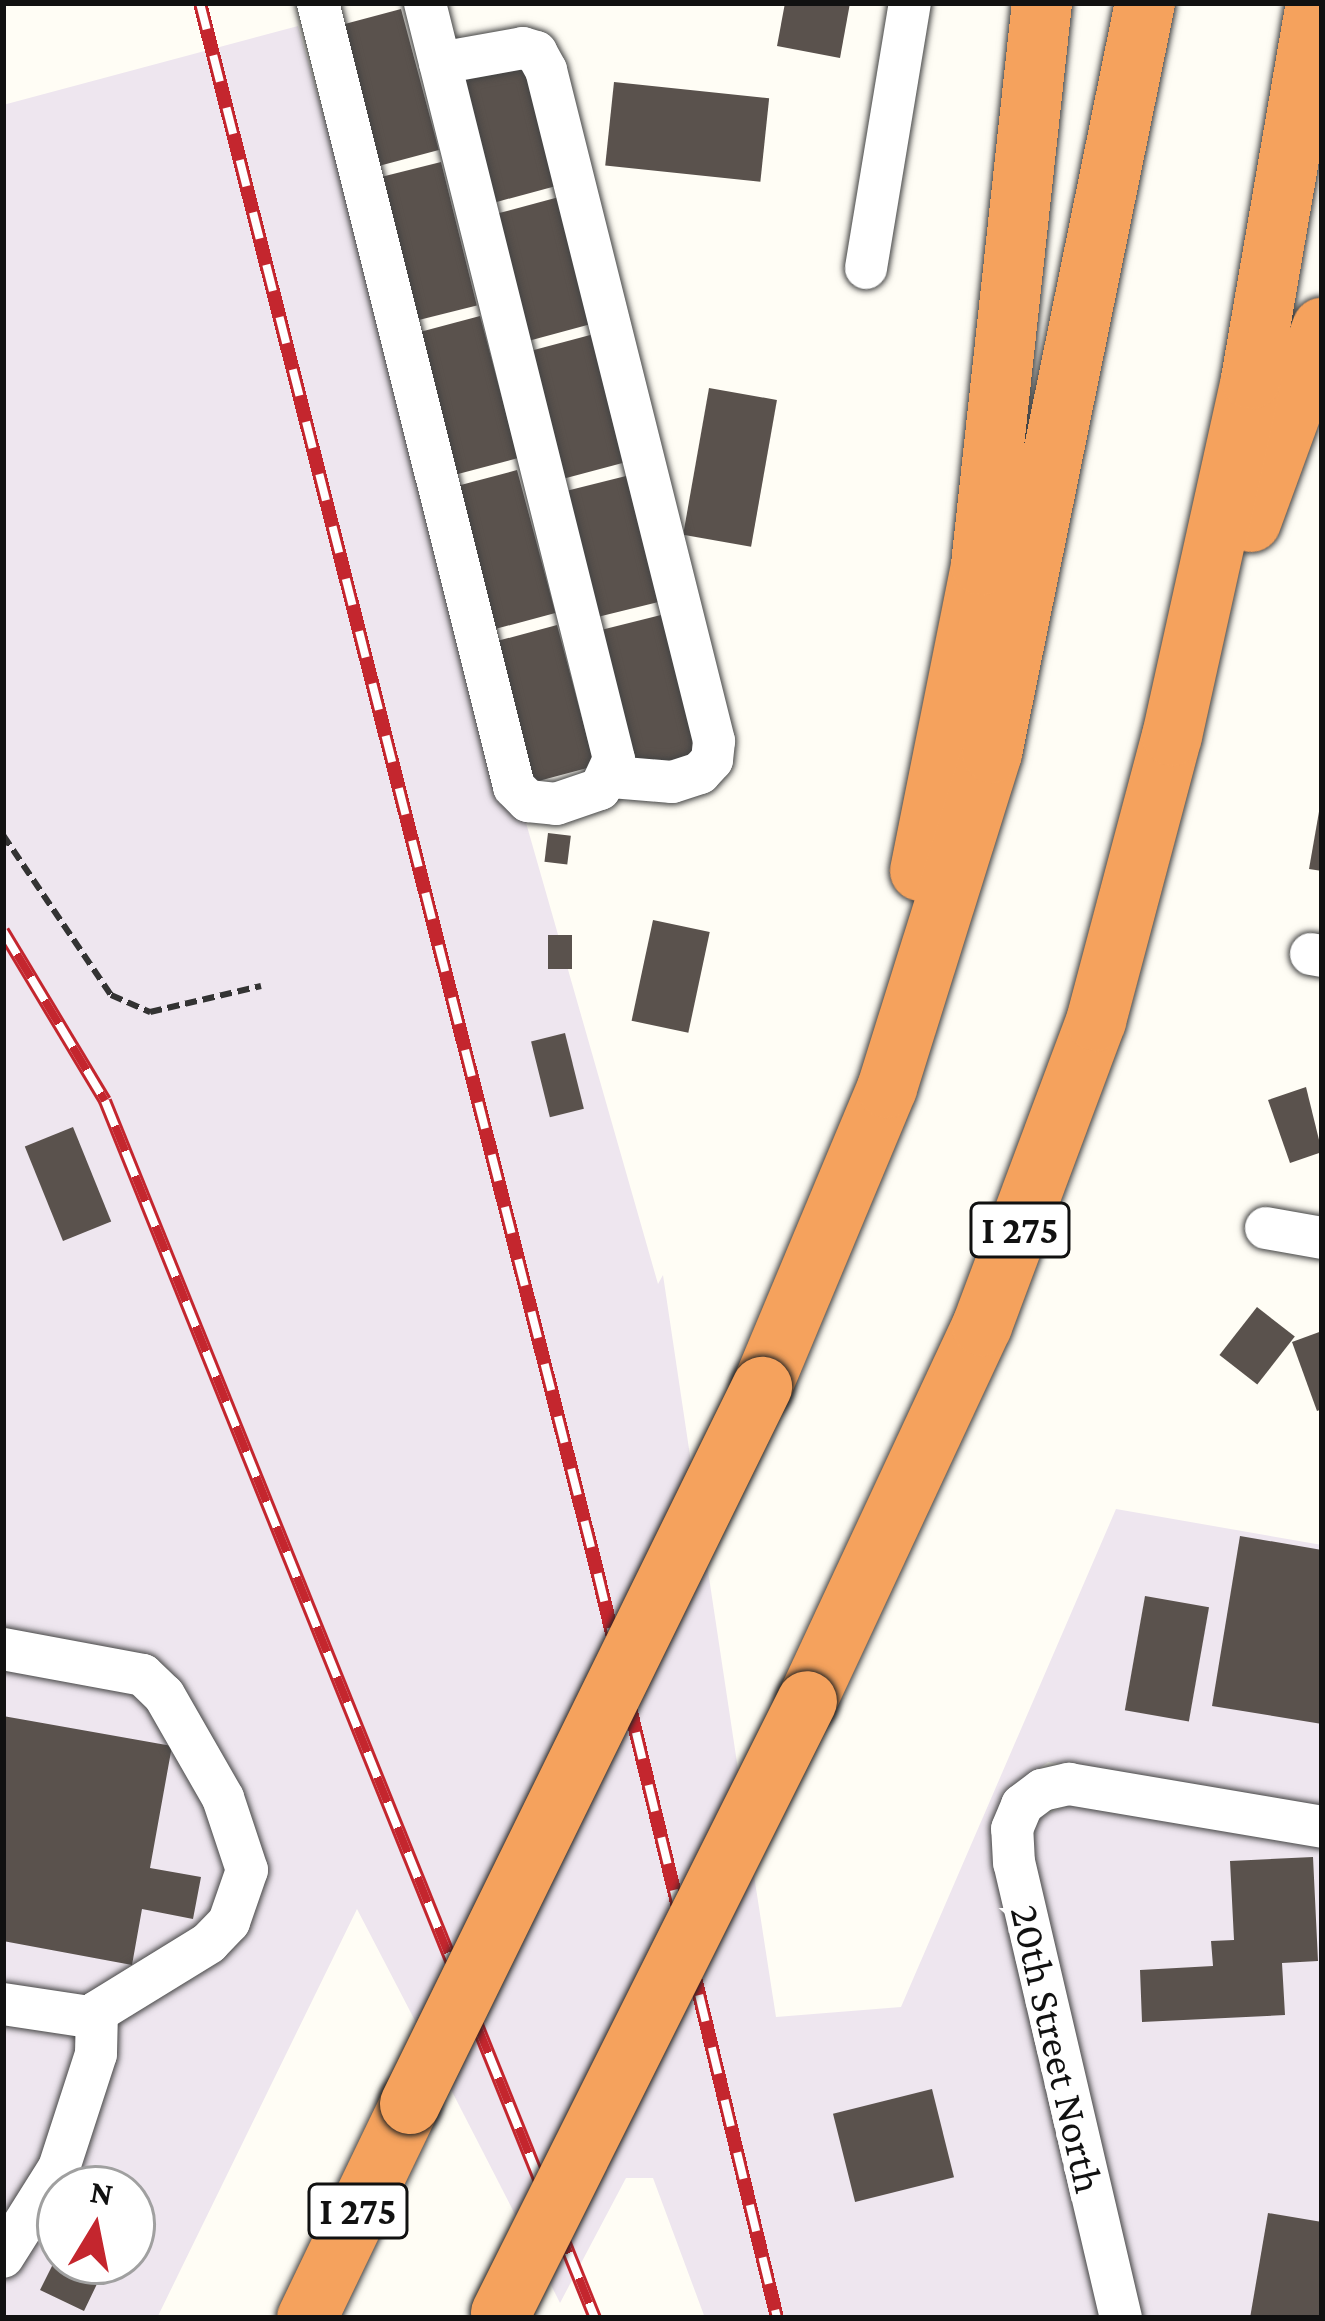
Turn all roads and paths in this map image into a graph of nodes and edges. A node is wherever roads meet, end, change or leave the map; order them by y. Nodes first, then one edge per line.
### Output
1 (425, 3) edge
2 (910, 3) edge
3 (1042, 3) edge
4 (1144, 3) edge
5 (1316, 3) edge
6 (326, 5) edge
7 (440, 63) junction
8 (866, 268) dead end
9 (1322, 328) edge
10 (1172, 736) junction
11 (612, 776) junction
12 (3, 835) edge
13 (261, 986) dead end
14 (1266, 1228) dead end
15 (830, 1238) junction
16 (1322, 1238) edge
17 (3, 1649) edge
18 (1322, 1827) edge
19 (3, 2004) edge
20 (96, 2018) junction
21 (3, 2258) edge
22 (500, 2316) edge
23 (307, 2318) edge
24 (1120, 2318) edge

1 - 7 street
2 - 8 street
3 - 15 highway
4 - 15 highway, I 275
5 - 10 highway, I 275
6 - 11 street
7 - 11 street
7 - 11 street
9 - 10 highway
10 - 22 highway, I 275, bridge
12 - 13 path
14 - 16 street
15 - 23 highway, I 275, bridge
17 - 20 street
18 - 24 street, 20th Street North
19 - 20 street
20 - 21 street

